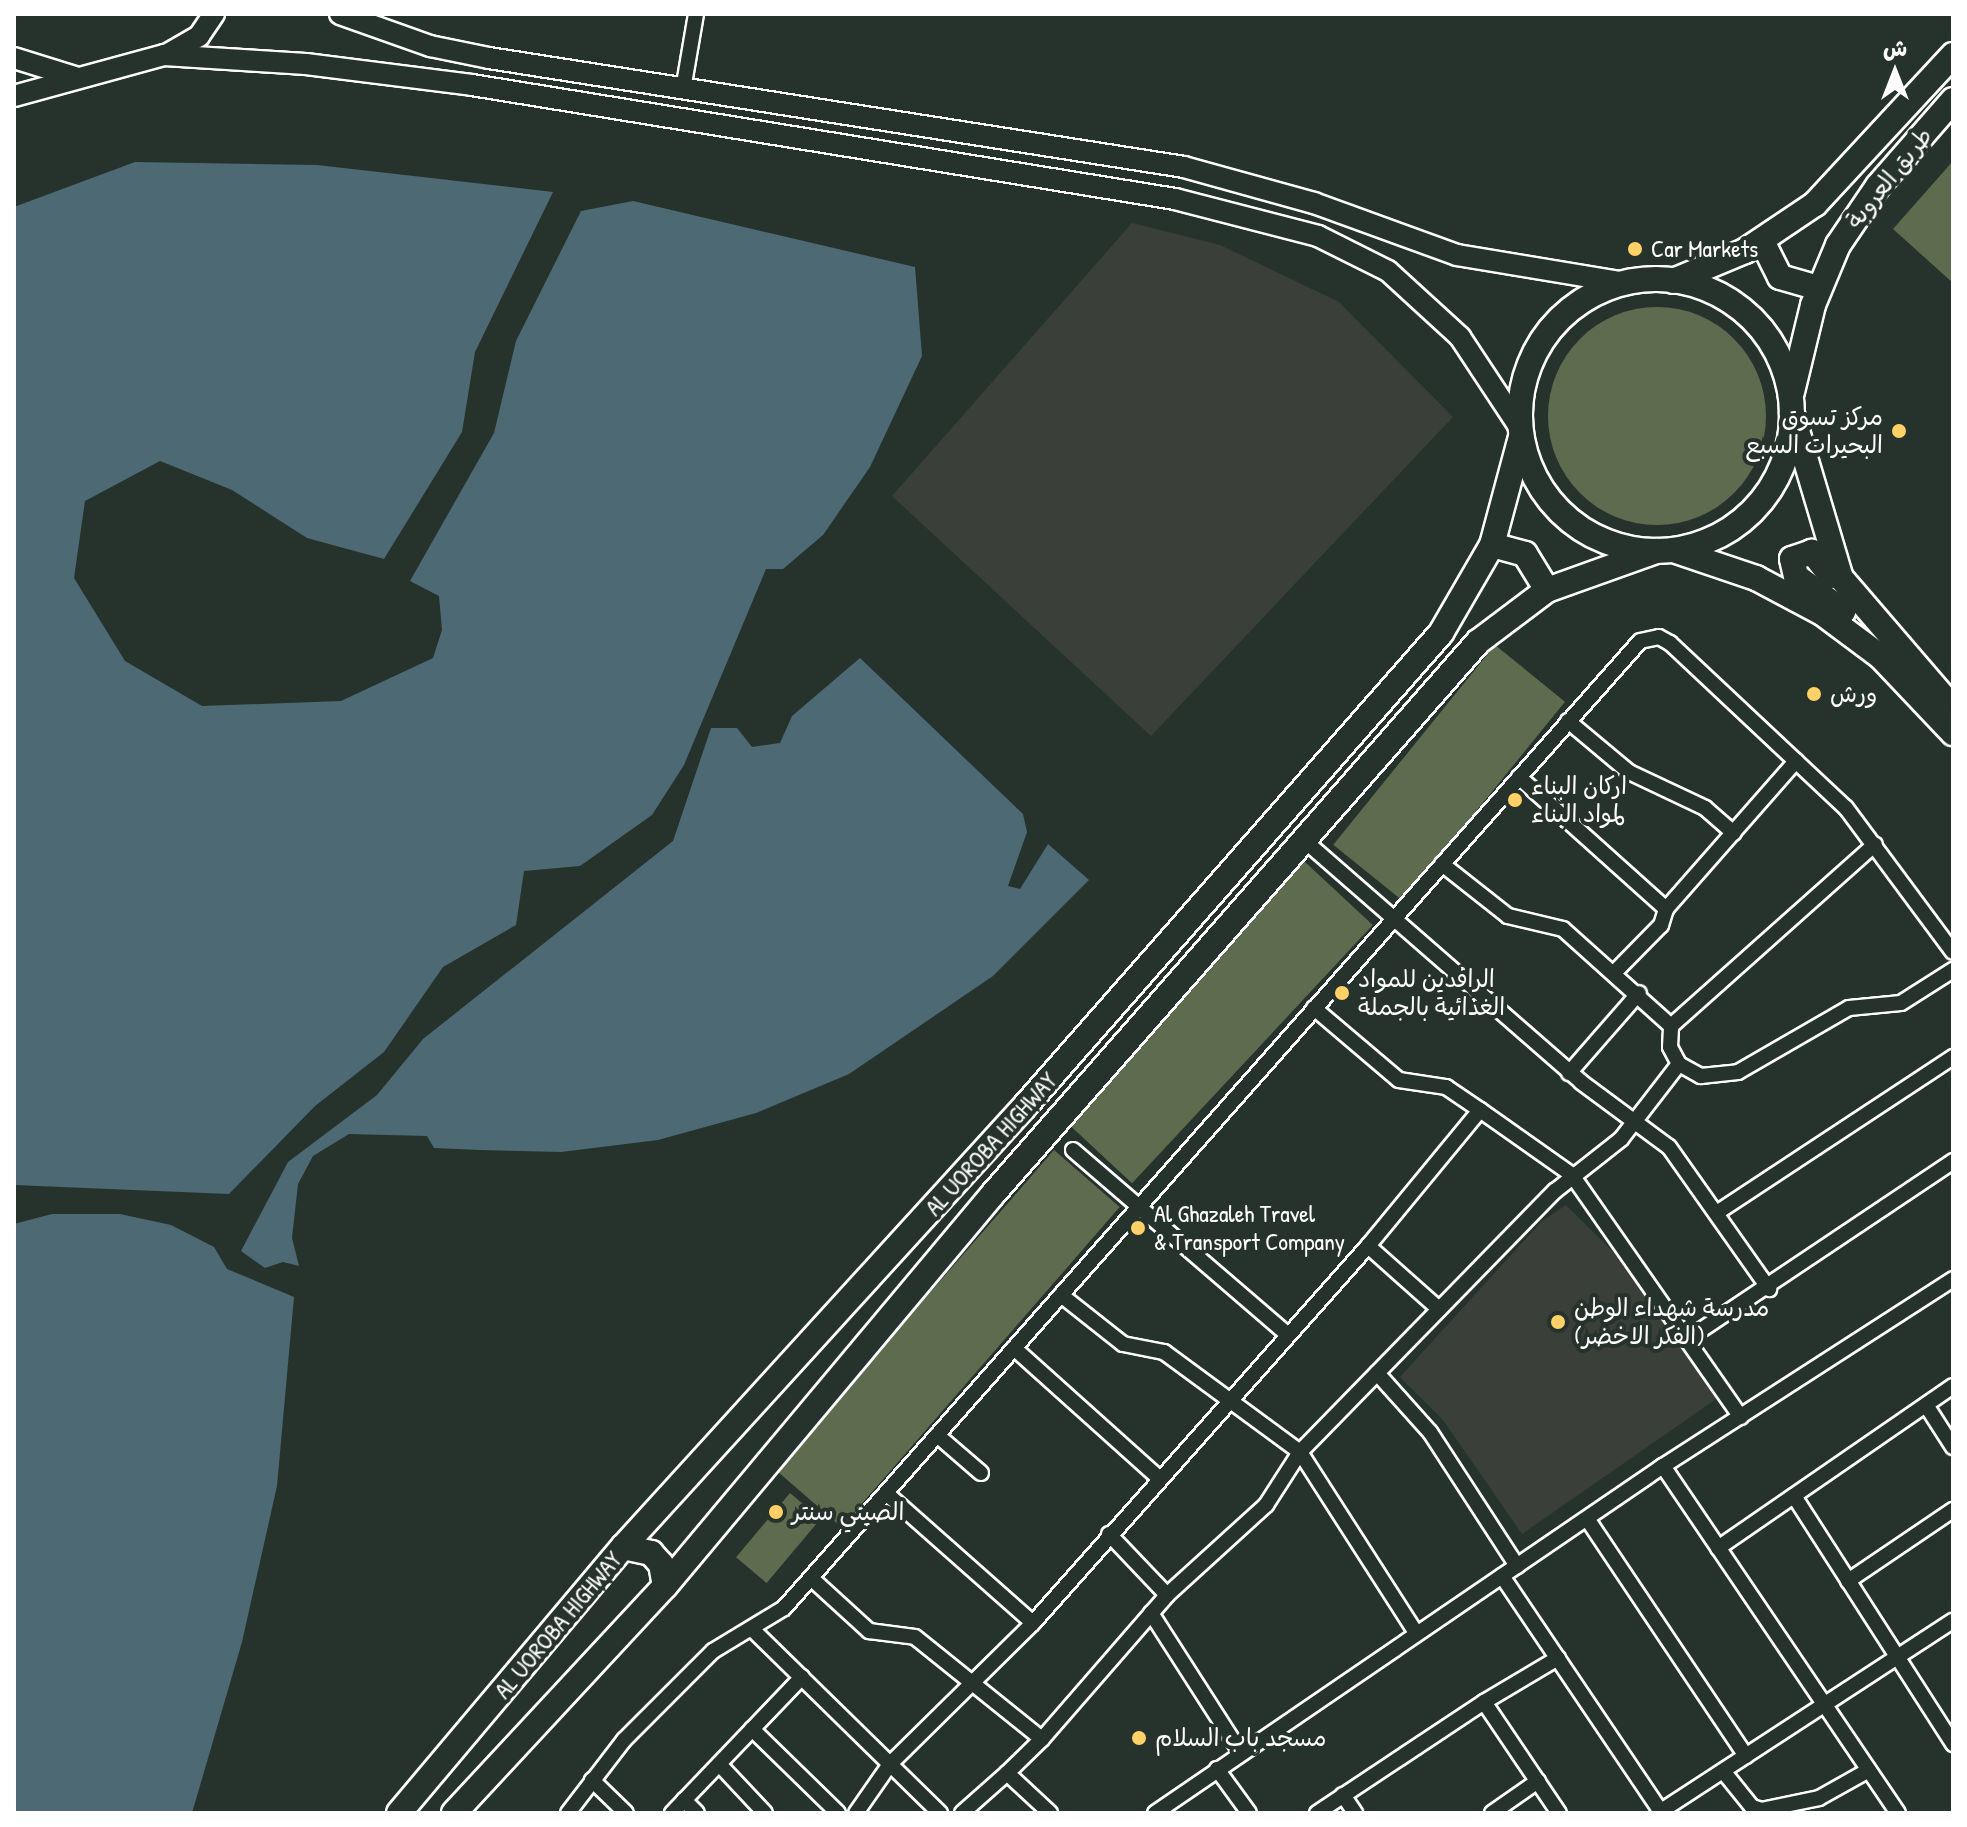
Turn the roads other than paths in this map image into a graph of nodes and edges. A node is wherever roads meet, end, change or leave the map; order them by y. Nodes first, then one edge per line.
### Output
1 (214, 14) edge
2 (340, 14) edge
3 (696, 14) edge
4 (164, 55) junction
5 (1953, 55) edge
6 (14, 58) edge
7 (76, 77) junction
8 (683, 90) junction
9 (14, 96) edge
10 (1953, 100) edge
11 (1762, 241) junction
12 (1673, 281) junction
13 (1626, 283) junction
14 (1818, 288) junction
15 (1791, 406) junction
16 (1521, 433) junction
17 (1492, 545) junction
18 (1665, 550) junction
19 (1547, 590) junction
20 (1856, 599) junction
21 (1881, 657) junction
22 (1953, 708) edge
23 (1568, 721) junction
24 (1953, 733) edge
25 (1796, 761) junction
26 (1519, 777) junction
27 (1734, 833) junction
28 (1305, 841) junction
29 (1875, 844) junction
30 (1442, 864) junction
31 (1666, 909) junction
32 (1392, 920) junction
33 (1953, 952) edge
34 (1953, 970) edge
35 (1616, 971) junction
36 (1639, 993) junction
37 (1314, 1008) junction
38 (1671, 1026) junction
39 (1953, 1057) edge
40 (1679, 1064) junction
41 (1569, 1073) junction
42 (1480, 1110) junction
43 (1636, 1120) junction
44 (1073, 1150) dead end
45 (1953, 1161) edge
46 (1572, 1175) junction
47 (1139, 1207) junction
48 (1718, 1212) junction
49 (1368, 1246) junction
50 (1953, 1279) edge
51 (1769, 1289) junction
52 (1061, 1295) junction
53 (1439, 1309) junction
54 (1287, 1334) junction
55 (1689, 1338) junction
56 (1014, 1348) junction
57 (1377, 1373) junction
58 (1953, 1386) edge
59 (1228, 1397) junction
60 (1926, 1405) junction
61 (1741, 1417) junction
62 (937, 1435) junction
63 (1953, 1447) edge
64 (1300, 1452) junction
65 (1663, 1466) junction
66 (981, 1473) dead end
67 (1159, 1478) junction
68 (886, 1493) junction
69 (1794, 1496) junction
70 (1953, 1510) edge
71 (1588, 1520) junction
72 (1109, 1534) junction
73 (623, 1547) junction
74 (1718, 1548) junction
75 (1517, 1566) junction
76 (1502, 1576) junction
77 (811, 1578) junction
78 (1848, 1581) junction
79 (665, 1586) junction
80 (1167, 1595) junction
81 (1151, 1613) junction
82 (1953, 1621) edge
83 (1033, 1623) junction
84 (753, 1630) junction
85 (1416, 1633) junction
86 (1897, 1657) junction
87 (1558, 1658) junction
88 (802, 1677) junction
89 (973, 1686) junction
90 (1484, 1702) junction
91 (1825, 1705) junction
92 (752, 1729) junction
93 (1042, 1739) junction
94 (1952, 1742) edge
95 (1241, 1753) junction
96 (1746, 1756) junction
97 (719, 1764) junction
98 (890, 1764) junction
99 (1217, 1769) junction
100 (1869, 1770) junction
101 (1723, 1771) junction
102 (1007, 1773) junction
103 (592, 1780) junction
104 (1538, 1781) junction
105 (1343, 1795) junction
106 (684, 1800) junction
107 (938, 1812) edge
108 (1660, 1812) edge
109 (399, 1813) edge
110 (454, 1813) edge
111 (568, 1813) edge
112 (626, 1813) edge
113 (672, 1813) edge
114 (697, 1813) edge
115 (765, 1813) edge
116 (838, 1813) edge
117 (856, 1813) edge
118 (962, 1813) edge
119 (1050, 1813) edge
120 (1155, 1813) edge
121 (1249, 1813) edge
122 (1317, 1813) edge
123 (1355, 1813) edge
124 (1492, 1813) edge
125 (1559, 1813) edge
126 (1898, 1813) edge

1 - 4 main road
2 - 8 main road
3 - 8 street
4 - 7 main road
4 - 16 main road
5 - 11 main road, طريق العروبة
6 - 7 main road
7 - 9 main road
8 - 13 main road
10 - 14 main road, طريق العروبة
11 - 12 main road, طريق العروبة
11 - 14 main road
12 - 13 main road
12 - 15 main road
13 - 16 main road
14 - 15 main road, طريق العروبة
15 - 18 main road
15 - 20 main road
16 - 17 main road, AL UOROBA HIGHWAY
16 - 18 main road
17 - 19 main road
17 - 73 main road, AL UOROBA HIGHWAY
18 - 19 main road, AL UOROBA HIGHWAY
18 - 21 main road
19 - 28 main road, AL UOROBA HIGHWAY
20 - 21 main road
20 - 22 main road
21 - 24 main road
23 - 25 street
23 - 26 street
23 - 27 street
25 - 27 street
25 - 29 street
26 - 30 street
26 - 31 street
27 - 31 street
28 - 32 street
28 - 79 main road, AL UOROBA HIGHWAY
29 - 33 street
29 - 38 street
30 - 32 street
30 - 35 street
31 - 35 street
32 - 37 street
32 - 41 street
34 - 40 street
35 - 36 street
36 - 38 street
36 - 41 street
37 - 42 street
37 - 47 street
38 - 40 street
39 - 48 street
40 - 43 street
41 - 43 street
42 - 46 street
42 - 49 street
43 - 46 street
43 - 48 street
44 - 47 street
45 - 51 street
46 - 53 street
46 - 55 street
47 - 52 street
47 - 54 street
48 - 51 street
49 - 53 street
49 - 54 street
50 - 61 street
51 - 55 street
52 - 56 street
52 - 59 street
53 - 57 street
54 - 59 street
55 - 61 street
56 - 62 street
56 - 67 street
57 - 64 street
57 - 75 street
58 - 60 street
59 - 64 street
59 - 67 street
60 - 63 street
60 - 69 street
61 - 65 street
62 - 66 street
62 - 68 street
64 - 80 street
64 - 85 street
65 - 71 street
65 - 74 street
67 - 72 street
68 - 77 street
68 - 83 street
69 - 74 street
69 - 78 street
70 - 78 street
71 - 75 street
71 - 96 street
72 - 80 street
72 - 83 street
73 - 79 main road
73 - 109 main road, AL UOROBA HIGHWAY
74 - 91 street
75 - 76 street
76 - 85 street
76 - 87 street
77 - 84 street
77 - 89 street
78 - 86 street
79 - 110 main road, AL UOROBA HIGHWAY
80 - 81 street
81 - 93 street
81 - 95 street
82 - 86 street
83 - 89 street
84 - 88 street
84 - 103 street
85 - 95 street
86 - 91 street
86 - 94 street
87 - 90 street
87 - 108 street
88 - 92 street
88 - 98 street
89 - 93 street
89 - 98 street
90 - 104 street
90 - 105 street
91 - 96 street
91 - 100 street
92 - 97 street
92 - 116 street
93 - 102 street
95 - 99 street
96 - 101 street
97 - 106 street
97 - 115 street
98 - 107 street
98 - 117 street
99 - 120 street
99 - 121 street
100 - 101 street
100 - 126 street
101 - 108 street
102 - 118 street
102 - 119 street
103 - 111 street
103 - 112 street
104 - 124 street
104 - 125 street
105 - 122 street
105 - 123 street
106 - 113 street
106 - 114 street

